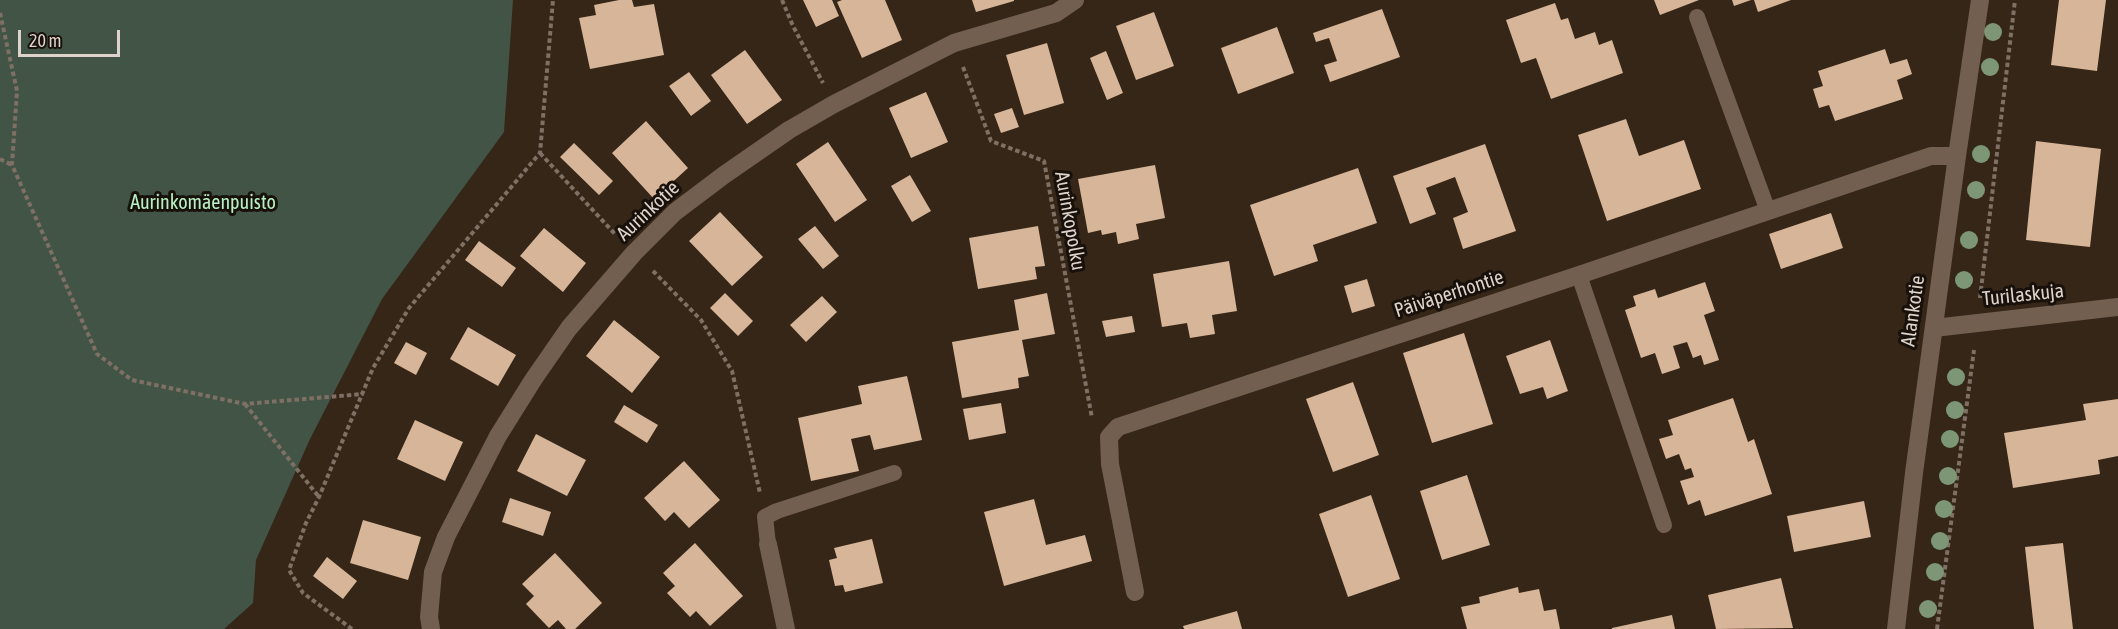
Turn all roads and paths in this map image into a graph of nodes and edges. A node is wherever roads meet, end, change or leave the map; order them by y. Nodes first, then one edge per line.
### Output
1 (553, 0) edge
2 (782, 0) edge
3 (1075, 0) edge
4 (1980, 0) edge
5 (0, 13) edge
6 (1697, 17) dead end
7 (954, 44) junction
8 (834, 104) junction
9 (540, 153) junction
10 (1957, 156) junction
11 (0, 159) edge
12 (12, 165) junction
13 (1768, 211) junction
14 (634, 252) junction
15 (1579, 275) junction
16 (2118, 307) edge
17 (1934, 328) junction
18 (363, 394) junction
19 (245, 404) junction
20 (1109, 437) junction
21 (894, 473) dead end
22 (319, 497) junction
23 (765, 517) junction
24 (1664, 525) dead end
25 (768, 544) joint
26 (1136, 592) dead end
27 (352, 629) edge
28 (431, 629) edge
29 (786, 629) edge
30 (1896, 629) edge

1 - 9 path
2 - 8 path
3 - 7 street, Aurinkotie
4 - 10 street, Alankotie
5 - 12 path
6 - 13 lane
7 - 8 street, Aurinkotie
7 - 20 path, Aurinkopolku
8 - 14 street, Aurinkotie
9 - 14 path
9 - 18 path
10 - 13 street, Päiväperhontie
10 - 17 street, Alankotie
11 - 12 path
12 - 19 path
13 - 15 street, Päiväperhontie
14 - 23 path
14 - 28 street, Aurinkotie
15 - 20 street, Päiväperhontie
15 - 24 lane
16 - 17 street, Turilaskuja
17 - 30 street, Alankotie
18 - 19 path
18 - 22 path
19 - 22 path
20 - 26 street
21 - 23 lane
22 - 27 path
23 - 25 lane
25 - 29 street

